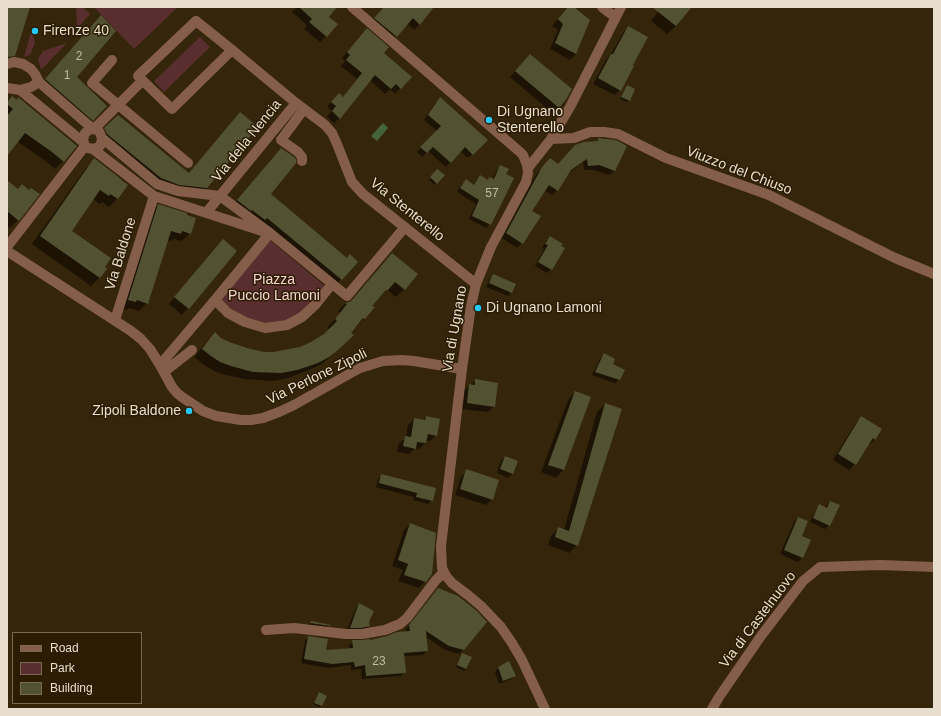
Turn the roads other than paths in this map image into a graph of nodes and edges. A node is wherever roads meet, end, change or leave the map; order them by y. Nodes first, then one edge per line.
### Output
1 (352, 7) edge
2 (602, 7) edge
3 (621, 7) edge
4 (615, 17) junction
5 (232, 50) junction
6 (112, 60) dead end
7 (7, 64) edge
8 (142, 81) junction
9 (39, 82) junction
10 (7, 88) edge
11 (20, 90) junction
12 (118, 106) junction
13 (300, 106) junction
14 (93, 129) junction
15 (102, 138) junction
16 (551, 139) junction
17 (87, 146) junction
18 (302, 161) dead end
19 (188, 163) dead end
20 (528, 168) junction
21 (154, 196) junction
22 (220, 196) junction
23 (206, 213) junction
24 (405, 227) junction
25 (270, 233) junction
26 (7, 247) edge
27 (7, 251) edge
28 (934, 274) edge
29 (332, 284) junction
30 (476, 284) junction
31 (215, 300) junction
32 (115, 320) junction
33 (192, 350) dead end
34 (162, 368) junction
35 (462, 370) junction
36 (934, 567) edge
37 (444, 572) junction
38 (266, 630) dead end
39 (545, 709) edge
40 (712, 709) edge

1 - 20 street
2 - 4 street
3 - 4 street
4 - 16 street
5 - 8 street
5 - 8 street, Via Stenterello
5 - 13 street, Via Stenterello
6 - 12 street
7 - 9 street
8 - 12 street, Via Stenterello
9 - 11 street
9 - 14 street
10 - 11 street
11 - 17 street
12 - 14 street, Via Stenterello
12 - 19 street
13 - 18 street
13 - 22 street, Via della Nencia
13 - 24 street, Via Stenterello
14 - 15 street
14 - 17 street
15 - 17 street
15 - 22 street
16 - 20 street
16 - 28 street, Viuzzo del Chiuso
17 - 21 street
17 - 26 street
20 - 30 street, Via di Ugnano
21 - 23 street
21 - 32 street, Via Baldone
22 - 23 street, Via della Nencia
22 - 25 street
23 - 25 street
24 - 29 street
24 - 30 street, Via Stenterello
25 - 29 street
25 - 31 street
27 - 32 street, Via Perlone Zipoli
29 - 31 street
30 - 35 street, Via di Ugnano
31 - 34 street
32 - 34 street, Via Perlone Zipoli
33 - 34 street
34 - 35 street, Via Perlone Zipoli
35 - 37 street, Via di Ugnano
36 - 40 street, Via di Castelnuovo
37 - 38 street
37 - 39 street

